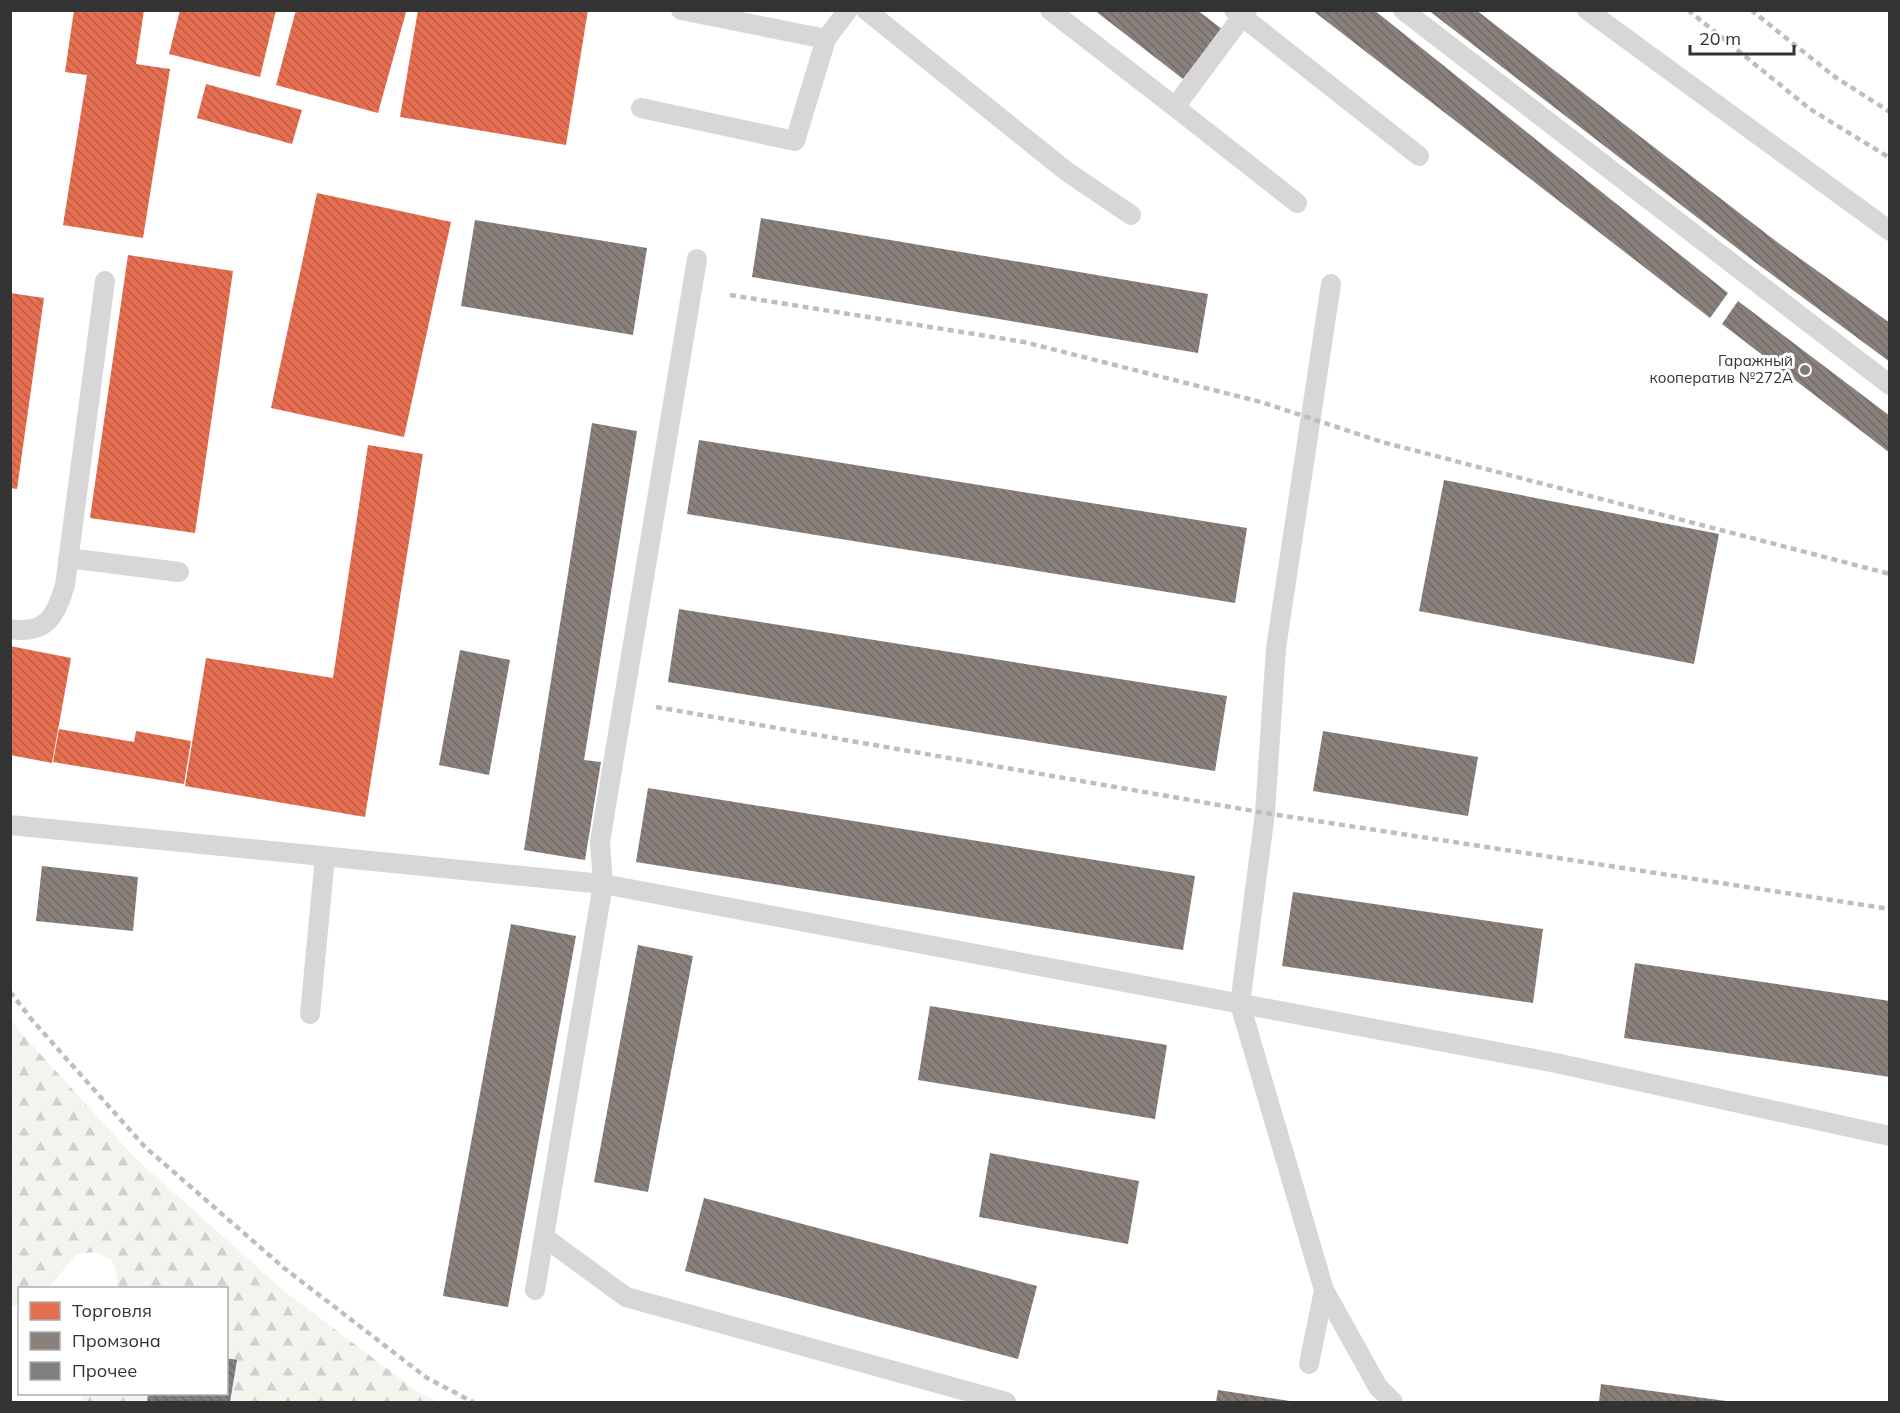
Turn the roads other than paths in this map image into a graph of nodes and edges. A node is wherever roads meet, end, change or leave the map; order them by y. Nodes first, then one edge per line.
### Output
1 (681, 10) edge
2 (848, 10) edge
3 (866, 10) edge
4 (1050, 10) edge
5 (1403, 10) edge
6 (1587, 10) edge
7 (1241, 13) edge
8 (826, 39) junction
9 (1175, 107) junction
10 (641, 108) dead end
11 (1419, 156) dead end
12 (1298, 203) dead end
13 (1131, 215) dead end
14 (1890, 231) edge
15 (697, 260) dead end
16 (105, 281) dead end
17 (1331, 284) dead end
18 (1890, 385) edge
19 (68, 558) junction
20 (179, 572) dead end
21 (10, 629) edge
22 (10, 825) edge
23 (325, 857) junction
24 (603, 884) junction
25 (1240, 1004) junction
26 (310, 1014) dead end
27 (1890, 1136) edge
28 (544, 1237) junction
29 (535, 1290) dead end
30 (1324, 1290) junction
31 (1309, 1364) dead end
32 (1006, 1402) edge
33 (1393, 1402) edge

1 - 8 lane
2 - 8 lane
3 - 13 lane
4 - 9 lane
5 - 18 lane
6 - 14 lane
7 - 9 lane
7 - 11 lane
8 - 10 lane
9 - 12 lane
15 - 24 lane
16 - 19 lane
17 - 25 lane
19 - 20 lane
19 - 21 lane
22 - 23 lane
23 - 24 lane
23 - 26 lane
24 - 25 lane
24 - 28 lane
25 - 27 lane
25 - 30 lane
28 - 29 lane
28 - 32 lane
30 - 31 lane
30 - 33 lane

